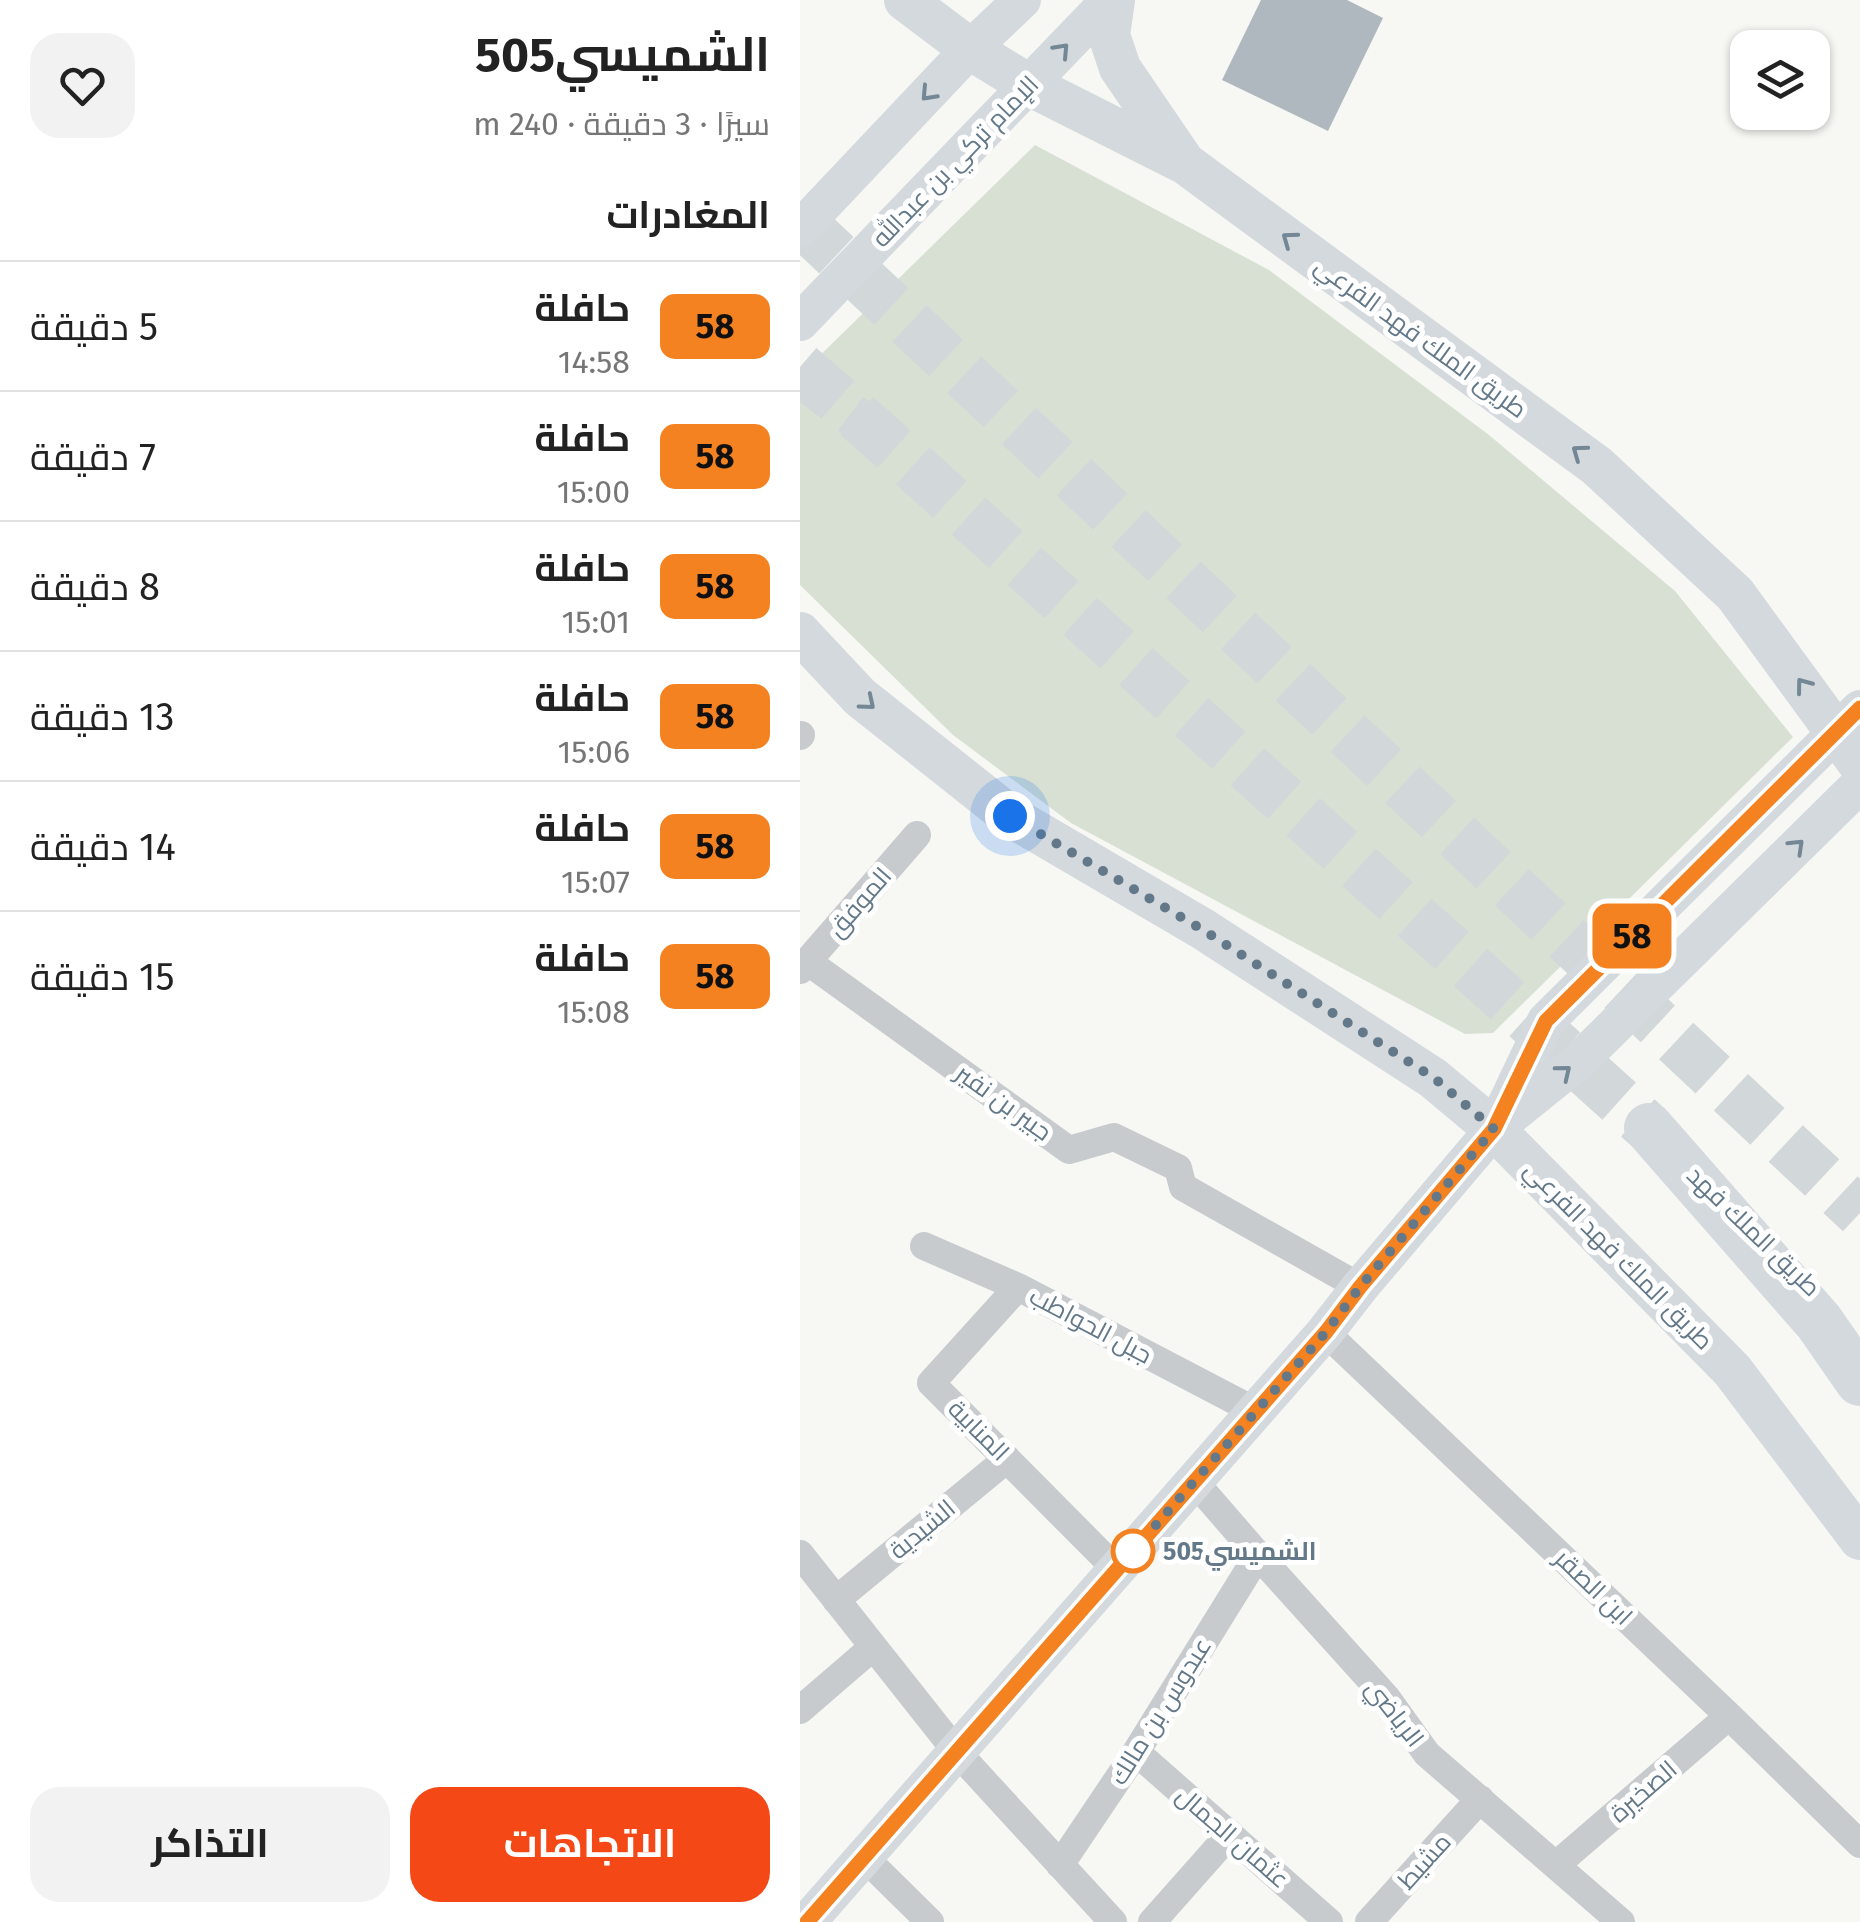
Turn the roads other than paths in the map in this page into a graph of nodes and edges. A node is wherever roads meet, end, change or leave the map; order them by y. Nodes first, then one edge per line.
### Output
1 (905, 0) edge
2 (1022, 0) edge
3 (1112, 0) edge
4 (970, 49) junction
5 (1029, 85) junction
6 (1186, 164) junction
7 (800, 229) edge
8 (800, 322) edge
9 (800, 633) edge
10 (1853, 735) edge
11 (1860, 784) edge
12 (917, 835) dead end
13 (804, 965) edge
14 (1494, 1129) junction
15 (924, 1246) dead end
16 (1018, 1286) junction
17 (1360, 1287) junction
18 (1326, 1332) junction
19 (1860, 1334) edge
20 (1732, 1370) junction
21 (1860, 1381) edge
22 (1255, 1412) junction
23 (1007, 1459) junction
24 (1194, 1480) junction
25 (1860, 1489) edge
26 (1860, 1539) edge
27 (800, 1554) edge
28 (1258, 1555) junction
29 (1117, 1570) junction
30 (836, 1600) junction
31 (873, 1647) junction
32 (800, 1710) edge
33 (1730, 1716) junction
34 (956, 1751) junction
35 (1136, 1752) junction
36 (1480, 1800) junction
37 (1230, 1834) junction
38 (1860, 1844) edge
39 (864, 1857) junction
40 (1060, 1865) junction
41 (1556, 1865) junction
42 (807, 1922) edge
43 (930, 1922) edge
44 (1113, 1922) edge
45 (1152, 1922) edge
46 (1329, 1922) edge
47 (1369, 1922) edge
48 (1622, 1922) edge

1 - 4 main road, طريق الملك فهد الفرعي
2 - 4 street
5 -> 3 street, الإمام تركي بن عبدالله
3 - 6 main road
4 - 5 main road, طريق الملك فهد الفرعي
4 -> 7 street
5 - 6 main road, طريق الملك فهد الفرعي
5 - 8 street, الإمام تركي بن عبدالله
10 -> 6 main road, طريق الملك فهد الفرعي
9 -> 14 main road, طريق الملك فهد الفرعي
10 - 14 street
14 -> 11 street
12 - 13 street, الموفق
13 - 17 street, جبير بن نفير
14 - 17 street
14 - 20 main road, طريق الملك فهد الفرعي
15 - 16 street, جبل الحواطب
16 - 22 street, جبل الحواطب
16 - 23 street, المنابية
17 - 18 street
18 - 22 street
18 - 33 street, ابن الصقر
19 - 21 highway, طريق الملك فهد
20 - 25 main road
20 - 26 main road, طريق الملك فهد الفرعي
22 - 24 street
23 - 29 street, المنابية
23 - 30 street, الشيدية
24 - 28 street, الرياضي
24 - 29 street
27 - 30 street
28 - 35 street, عبدوس بن مالك
28 - 36 street, الرياضي
29 - 34 street
30 - 31 street
31 - 32 street
31 - 34 street
33 - 38 street, ابن الصقر
33 - 41 street, الصخيرة
34 - 39 street
34 - 40 street
35 - 37 street, عثمان الجمال
35 - 40 street, عبدوس بن مالك
36 - 41 street, الرياضي
36 - 47 street, مشيط
37 - 45 street
37 - 46 street, عثمان الجمال
39 - 42 street
39 - 43 street
40 - 44 street
41 - 48 street, الرياضي

